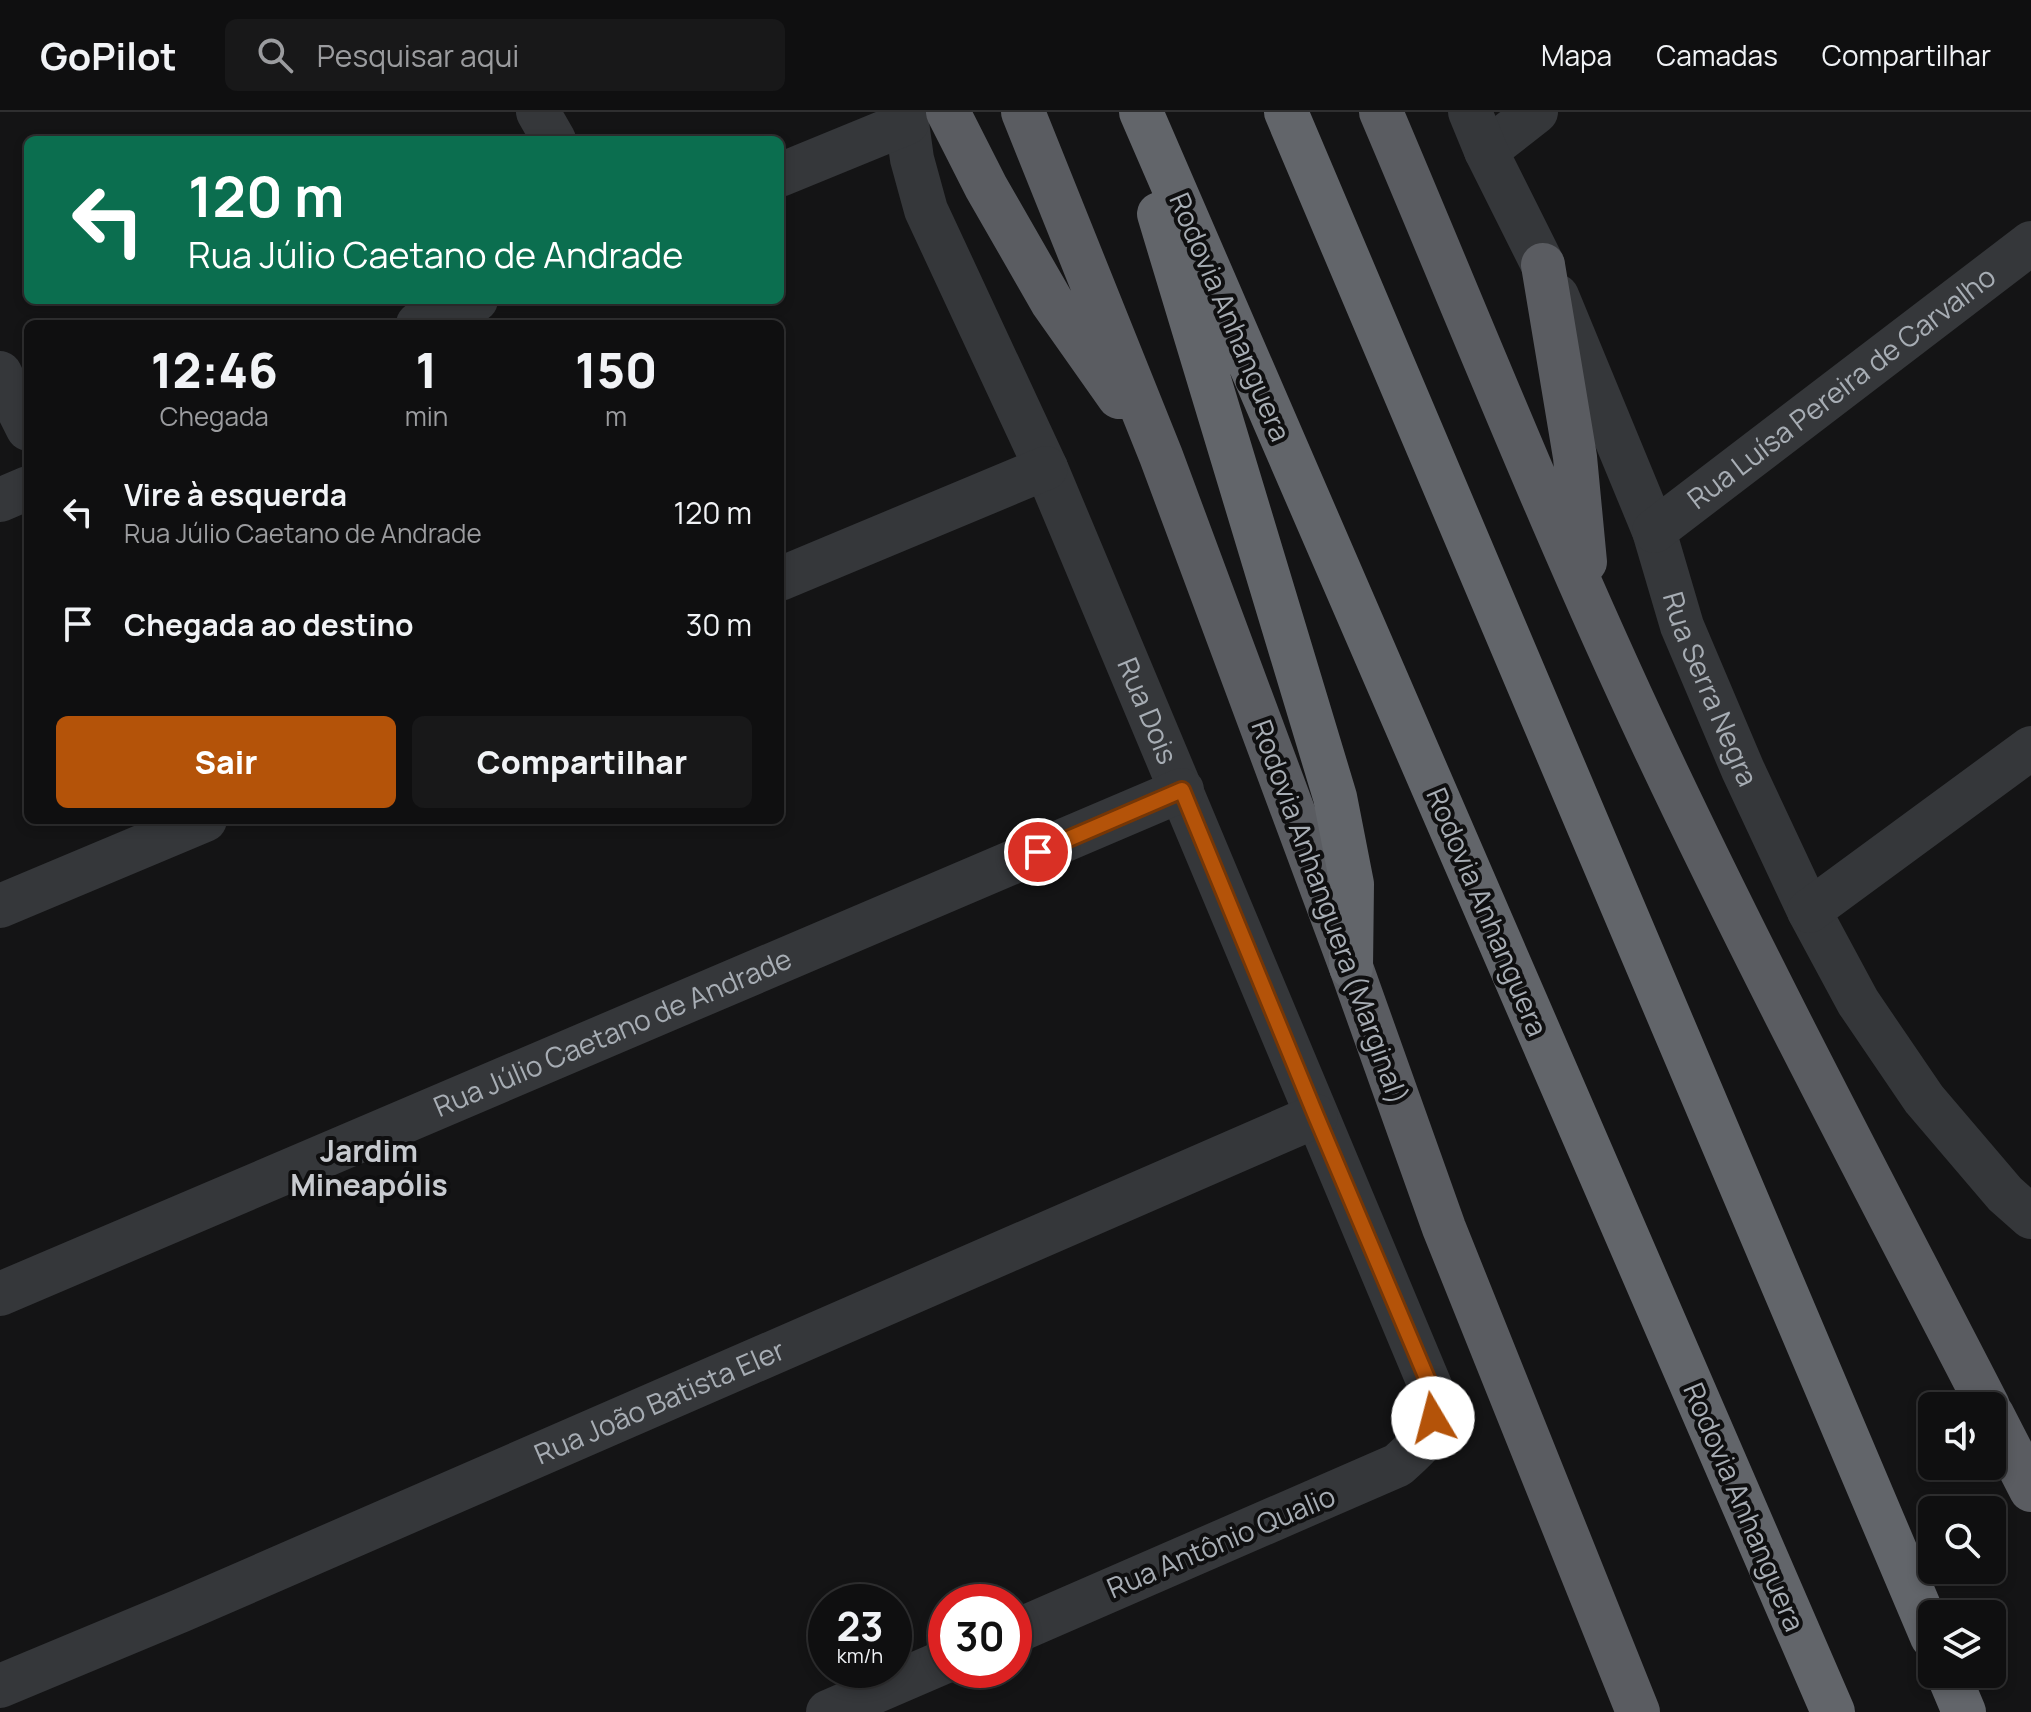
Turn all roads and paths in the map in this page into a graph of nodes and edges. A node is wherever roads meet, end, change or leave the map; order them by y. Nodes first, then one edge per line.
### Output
1 (538, 112) edge
2 (1023, 112) edge
3 (1128, 112) edge
4 (1141, 112) edge
5 (1286, 112) edge
6 (1381, 112) edge
7 (1536, 112) edge
8 (921, 116) edge
9 (1478, 132) edge
10 (552, 136) edge
11 (784, 173) edge
12 (2031, 243) edge
13 (1543, 265) junction
14 (466, 304) edge
15 (428, 320) edge
16 (0, 373) edge
17 (24, 421) edge
18 (1161, 456) junction
19 (1046, 468) junction
20 (24, 490) edge
21 (0, 500) edge
22 (1654, 531) junction
23 (784, 577) edge
24 (1589, 604) junction
25 (2031, 748) edge
26 (1182, 790) junction
27 (195, 824) edge
28 (0, 906) edge
29 (1809, 911) junction
30 (1351, 967) junction
31 (1316, 1116) junction
32 (2031, 1217) edge
33 (0, 1294) edge
34 (1981, 1392) edge
35 (2006, 1441) edge
36 (1423, 1443) joint
37 (2031, 1490) edge
38 (1918, 1604) edge
39 (1032, 1624) edge
40 (928, 1669) edge
41 (0, 1686) edge
42 (1954, 1688) edge
43 (828, 1712) edge
44 (1638, 1712) edge
45 (1833, 1712) edge
46 (1964, 1712) edge

1 - 10 street
2 - 18 highway, Rodovia Anhanguera (Marginal)
3 - 30 highway
4 - 45 highway, Rodovia Anhanguera
5 - 38 highway
6 - 24 highway
7 - 9 street
8 - 11 street
8 - 18 highway
8 - 19 street, Rua Dois
9 - 13 street, Rua Serra Negra
12 - 22 street, Rua Luísa Pereira de Carvalho
13 - 22 street, Rua Serra Negra
13 - 24 highway
14 - 15 street
16 - 17 street
18 - 30 highway, Rodovia Anhanguera (Marginal)
19 - 23 street
19 - 26 street, Rua Dois
20 - 21 street
22 - 29 street, Rua Serra Negra
24 - 34 highway
25 - 29 street
26 - 31 street, Rua Dois
26 - 33 street, Rua Júlio Caetano de Andrade
27 - 28 street
29 - 32 street, Rua Serra Negra
30 - 44 highway, Rodovia Anhanguera (Marginal)
31 - 36 street, Rua Dois
31 - 41 street, Rua João Batista Eler
35 - 37 highway
36 - 39 street, Rua Antônio Qualio
40 - 43 street
42 - 46 highway

